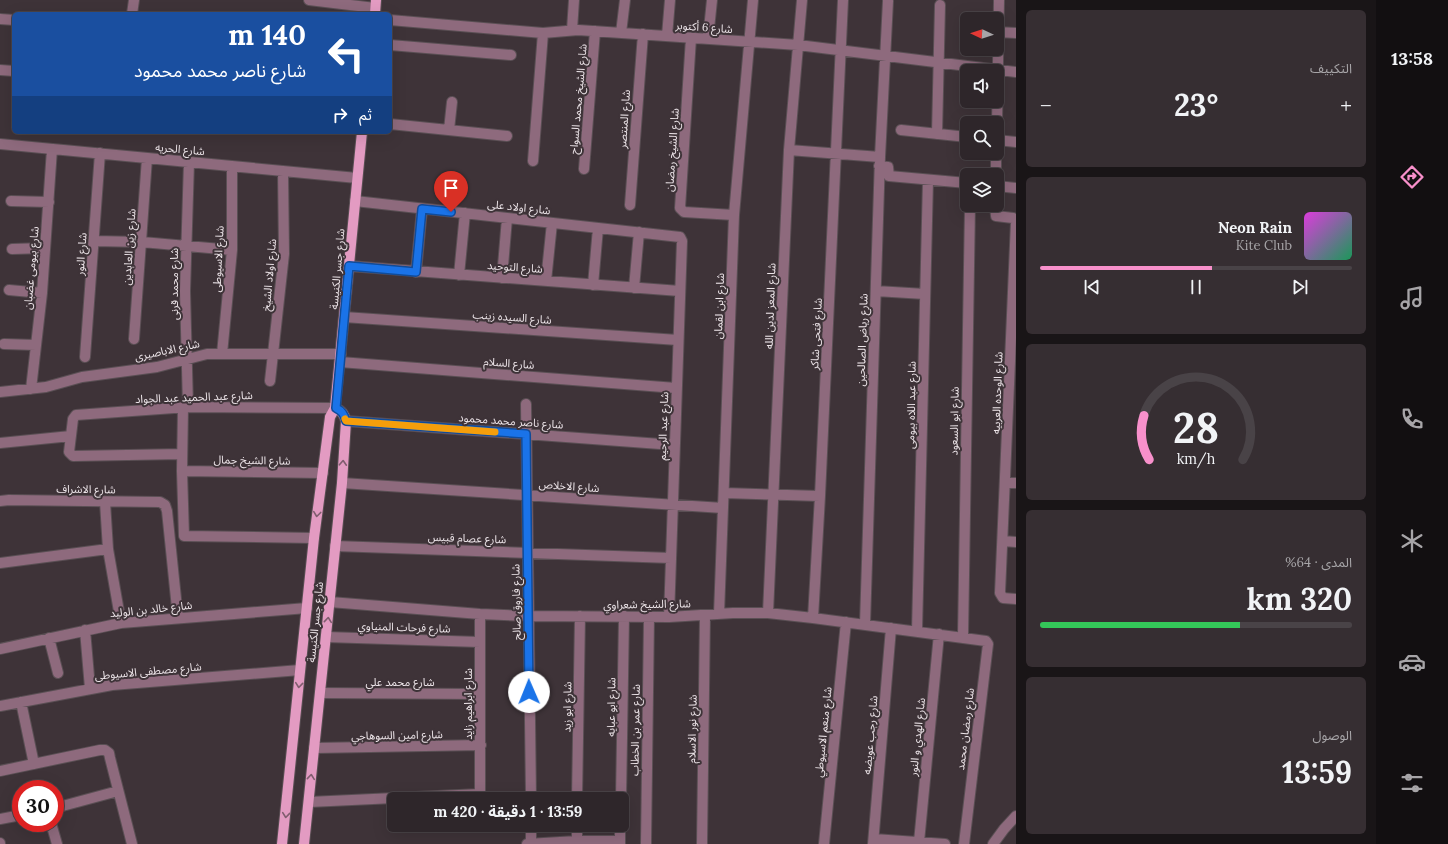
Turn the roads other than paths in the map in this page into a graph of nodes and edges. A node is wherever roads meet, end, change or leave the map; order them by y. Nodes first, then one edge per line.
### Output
1 (134, 0) edge
2 (309, 0) edge
3 (574, 0) edge
4 (625, 0) edge
5 (670, 0) edge
6 (712, 0) edge
7 (753, 0) edge
8 (802, 0) edge
9 (843, 0) edge
10 (999, 0) edge
11 (888, 1) edge
12 (940, 5) dead end
13 (376, 7) edge
14 (132, 12) edge
15 (999, 12) edge
16 (0, 19) edge
17 (12, 20) edge
18 (392, 20) edge
19 (572, 30) junction
20 (595, 31) junction
21 (1004, 32) edge
22 (543, 33) junction
23 (622, 33) junction
24 (1016, 33) edge
25 (643, 34) junction
26 (667, 36) junction
27 (691, 38) junction
28 (708, 39) junction
29 (749, 42) junction
30 (392, 45) edge
31 (798, 45) junction
32 (841, 51) junction
33 (511, 55) dead end
34 (885, 57) junction
35 (938, 63) junction
36 (960, 66) edge
37 (0, 70) edge
38 (12, 71) edge
39 (1004, 71) edge
40 (1016, 72) edge
41 (452, 102) dead end
42 (392, 124) edge
43 (449, 130) junction
44 (901, 130) dead end
45 (362, 134) edge
46 (936, 134) junction
47 (507, 136) dead end
48 (960, 136) edge
49 (1004, 141) edge
50 (1016, 142) edge
51 (0, 144) edge
52 (52, 149) junction
53 (789, 150) junction
54 (100, 153) junction
55 (836, 154) junction
56 (147, 158) junction
57 (533, 161) dead end
58 (189, 162) junction
59 (880, 162) junction
60 (232, 166) junction
61 (584, 170) dead end
62 (283, 171) junction
63 (357, 178) junction
64 (928, 180) junction
65 (960, 182) edge
66 (1004, 187) edge
67 (1016, 188) edge
68 (11, 201) dead end
69 (355, 201) junction
70 (49, 202) junction
71 (630, 206) dead end
72 (422, 209) junction
73 (970, 212) edge
74 (996, 212) edge
75 (465, 213) junction
76 (734, 215) junction
77 (507, 218) junction
78 (552, 223) junction
79 (598, 228) junction
80 (639, 232) junction
81 (1016, 236) edge
82 (680, 237) joint
83 (94, 241) junction
84 (142, 242) junction
85 (186, 246) junction
86 (45, 248) junction
87 (12, 249) dead end
88 (232, 250) junction
89 (349, 266) junction
90 (416, 272) junction
91 (459, 275) junction
92 (502, 278) junction
93 (546, 281) junction
94 (593, 285) junction
95 (634, 288) junction
96 (9, 290) dead end
97 (680, 291) junction
98 (876, 291) junction
99 (42, 293) junction
100 (925, 294) junction
101 (344, 317) junction
102 (1014, 324) edge
103 (134, 339) dead end
104 (678, 340) junction
105 (4, 344) dead end
106 (36, 345) junction
107 (222, 354) junction
108 (273, 354) junction
109 (85, 357) dead end
110 (188, 358) junction
111 (340, 358) junction
112 (270, 381) dead end
113 (676, 388) junction
114 (31, 389) junction
115 (0, 392) edge
116 (526, 404) dead end
117 (185, 407) junction
118 (336, 408) junction
119 (346, 421) junction
120 (1012, 429) edge
121 (526, 434) junction
122 (71, 436) junction
123 (0, 443) edge
124 (674, 445) junction
125 (182, 454) junction
126 (182, 471) junction
127 (323, 473) junction
128 (1005, 482) junction
129 (342, 483) junction
130 (1016, 483) edge
131 (724, 493) junction
132 (527, 495) junction
133 (774, 495) junction
134 (820, 496) junction
135 (0, 501) edge
136 (105, 502) junction
137 (672, 505) junction
138 (723, 508) junction
139 (314, 538) junction
140 (1003, 541) junction
141 (1016, 542) edge
142 (335, 546) junction
143 (108, 548) junction
144 (528, 553) junction
145 (671, 558) junction
146 (0, 562) edge
147 (1016, 600) edge
148 (330, 602) junction
149 (307, 608) junction
150 (768, 613) junction
151 (480, 614) junction
152 (720, 614) junction
153 (705, 615) junction
154 (528, 616) junction
155 (580, 616) junction
156 (624, 616) junction
157 (649, 616) junction
158 (668, 617) junction
159 (178, 618) junction
160 (813, 618) junction
161 (846, 622) junction
162 (121, 623) junction
163 (865, 624) junction
164 (891, 628) junction
165 (85, 630) junction
166 (917, 631) junction
167 (939, 634) junction
168 (326, 636) junction
169 (962, 637) junction
170 (49, 638) junction
171 (480, 642) junction
172 (0, 649) edge
173 (300, 670) junction
174 (58, 673) dead end
175 (90, 688) junction
176 (320, 693) junction
177 (480, 694) junction
178 (21, 702) junction
179 (0, 706) edge
180 (480, 745) junction
181 (314, 748) junction
182 (34, 764) junction
183 (0, 772) edge
184 (118, 791) junction
185 (531, 792) edge
186 (577, 792) edge
187 (621, 792) edge
188 (308, 802) junction
189 (64, 806) edge
190 (1016, 816) edge
191 (12, 817) edge
192 (0, 820) edge
193 (54, 832) edge
194 (531, 832) edge
195 (577, 842) edge
196 (620, 842) edge
197 (874, 842) edge
198 (919, 842) junction
199 (57, 844) edge
200 (132, 844) edge
201 (282, 844) edge
202 (304, 844) edge
203 (527, 844) edge
204 (531, 844) edge
205 (646, 844) edge
206 (702, 844) edge
207 (824, 844) edge
208 (945, 844) edge
209 (964, 844) edge
210 (993, 844) edge

1 - 14 street
2 - 13 street
3 - 19 street
4 - 23 street
5 - 26 street
6 - 28 street
7 - 29 street, شارع ابن لقمان
8 - 31 street, شارع المعز لدين الله
9 - 32 street, شارع فتحى شاكر
10 - 15 street
11 - 34 street, شارع رياض الصالحين
12 - 35 street
16 - 17 street
18 - 22 street, شارع 6 أكتوبر
19 - 20 street, شارع 6 أكتوبر
19 - 22 street, شارع 6 أكتوبر
20 - 23 street, شارع 6 أكتوبر
20 - 61 street, شارع الشيخ محمد السواح
21 - 24 street
22 - 57 street
23 - 25 street, شارع 6 أكتوبر
25 - 26 street, شارع 6 أكتوبر
25 - 71 street, شارع المنتصر
26 - 27 street, شارع 6 أكتوبر
27 - 28 street, شارع 6 أكتوبر
27 - 76 street, شارع الشيخ رمضان
28 - 29 street, شارع 6 أكتوبر
29 - 31 street, شارع 6 أكتوبر
29 - 76 street, شارع ابن لقمان
30 - 33 street
31 - 32 street, شارع 6 أكتوبر
31 - 53 street, شارع المعز لدين الله
32 - 34 street, شارع 6 أكتوبر
32 - 55 street, شارع فتحى شاكر
34 - 35 street, شارع 6 أكتوبر
34 - 59 street, شارع رياض الصالحين
35 - 36 street, شارع 6 أكتوبر
35 - 46 street
37 - 38 street
39 - 40 street, شارع 6 أكتوبر
41 - 43 street
42 - 43 street
43 - 47 street
44 - 46 street
45 - 63 main road, شارع جسر الكنيسة
46 - 48 street
49 - 50 street
51 - 52 street, شارع الحريه
52 - 54 street, شارع الحريه
52 - 70 street, شارع بيومى غضبان
53 - 55 street
53 - 133 street, شارع المعز لدين الله
54 - 56 street, شارع الحريه
54 - 83 street, شارع النور
55 - 59 street
55 - 134 street, شارع فتحى شاكر
56 - 58 street, شارع الحريه
56 - 84 street, شارع زين العابدين
58 - 60 street, شارع الحريه
58 - 85 street, شارع محمد قرنى
59 - 64 street
59 - 98 street, شارع رياض الصالحين
60 - 62 street, شارع الحريه
60 - 88 street, شارع الاسيوطى
62 - 63 street, شارع الحريه
62 - 108 street, شارع اولاد الشيخ
63 - 69 main road, شارع جسر الكنيسة
64 - 65 street
64 - 100 street, شارع عبد اللاه بيومى
66 - 67 street
68 - 70 street
69 - 72 street, شارع اولاد على
69 - 89 main road, شارع جسر الكنيسة
70 - 86 street, شارع بيومى غضبان
72 - 75 street, شارع اولاد على
72 - 90 street
73 - 169 street, شارع ابو السعود
74 - 81 street, شارع الوحده العربيه
75 - 77 street, شارع اولاد على
75 - 91 street
76 - 131 street, شارع ابن لقمان
77 - 78 street, شارع اولاد على
77 - 92 street
78 - 79 street, شارع اولاد على
78 - 93 street
79 - 80 street, شارع اولاد على
79 - 94 street
80 - 82 street, شارع اولاد على
80 - 95 street
81 - 102 street, شارع الوحده العربيه
82 - 97 street, شارع عبد الرحيم
83 - 84 street
83 - 109 street, شارع النور
84 - 85 street
84 - 103 street, شارع زين العابدين
85 - 88 street
85 - 110 street, شارع محمد قرنى
86 - 87 street
86 - 99 street, شارع بيومى غضبان
88 - 107 street, شارع الاسيوطى
89 - 90 street, شارع التوحيد
89 - 101 main road, شارع جسر الكنيسة
90 - 91 street, شارع التوحيد
91 - 92 street, شارع التوحيد
92 - 93 street, شارع التوحيد
93 - 94 street, شارع التوحيد
94 - 95 street, شارع التوحيد
95 - 97 street, شارع التوحيد
96 - 99 street
97 - 104 street, شارع عبد الرحيم
98 - 100 street
98 - 163 street, شارع رياض الصالحين
99 - 106 street, شارع بيومى غضبان
100 - 166 street, شارع عبد اللاه بيومى
101 - 104 street, شارع السيده زينب
101 - 111 main road, شارع جسر الكنيسة
102 - 120 street, شارع الوحده العربيه
104 - 113 street, شارع عبد الرحيم
105 - 106 street
106 - 114 street, شارع بيومى غضبان
107 - 108 street, شارع الاباصيرى
107 - 110 street, شارع الاباصيرى
108 - 111 street, شارع الاباصيرى
108 - 112 street, شارع اولاد الشيخ
110 - 114 street, شارع الاباصيرى
110 - 117 street, شارع محمد قرنى
111 - 113 street, شارع السلام
111 - 118 main road, شارع جسر الكنيسة
113 - 124 street, شارع عبد الرحيم
114 - 115 street, شارع الاباصيرى
116 - 121 street, شارع فاروق صالح
117 - 118 street, شارع عبد الحميد عبد الجواد
117 - 122 street, شارع عبد الحميد عبد الجواد
117 - 125 street, شارع محمد قرنى
118 - 119 main road
118 - 127 main road, شارع جسر الكنيسة
119 - 121 street, شارع ناصر محمد محمود
129 -> 119 main road, شارع جسر الكنيسة
120 - 128 street, شارع الوحده العربيه
121 - 124 street, شارع ناصر محمد محمود
121 - 132 street, شارع فاروق صالح
122 - 123 street
122 - 125 street
124 - 137 street, شارع عبد الرحيم
125 - 126 street, شارع محمد قرنى
126 - 127 street, شارع الشيخ جمال
126 - 139 street, شارع محمد قرنى
127 -> 139 main road, شارع جسر الكنيسة
128 - 130 street
128 - 140 street, شارع الوحده العربيه
129 - 132 street, شارع الاخلاص
129 - 142 main road, شارع جسر الكنيسة
131 - 133 street
131 - 138 street, شارع ابن لقمان
132 - 137 street, شارع الاخلاص
132 - 144 street, شارع فاروق صالح
133 - 134 street
133 - 150 street, شارع المعز لدين الله
134 - 160 street, شارع فتحى شاكر
135 - 136 street, شارع الاشراف
136 - 143 street
136 - 159 street, شارع الاشراف
137 - 138 street, شارع الاخلاص
137 - 145 street, شارع عبد الرحيم
138 - 152 street, شارع ابن لقمان
139 - 149 main road, شارع جسر الكنيسة
140 - 141 street
140 - 147 street, شارع الوحده العربيه
142 - 144 street, شارع عصام قبيس
142 - 148 main road, شارع جسر الكنيسة
143 - 146 street
143 - 162 street
144 - 145 street, شارع عصام قبيس
144 - 154 street, شارع فاروق صالح
145 - 158 street, شارع عبد الرحيم
148 - 151 street, شارع الشيخ شعراوي
168 -> 148 main road, شارع جسر الكنيسة
149 - 159 street, شارع خالد بن الوليد
149 - 173 main road, شارع جسر الكنيسة
150 - 152 street, شارع الشيخ شعراوي
150 - 160 street, شارع الشيخ شعراوي
151 - 154 street, شارع الشيخ شعراوي
151 - 171 street, شارع ابراهيم زايد
152 - 153 street, شارع الشيخ شعراوي
153 - 158 street, شارع الشيخ شعراوي
153 - 206 street, شارع نور الاسلام
154 - 155 street, شارع الشيخ شعراوي
154 - 185 street, شارع فاروق صالح
155 - 156 street, شارع الشيخ شعراوي
155 - 186 street, شارع ابو زيد
156 - 157 street, شارع الشيخ شعراوي
156 - 187 street, شارع ابو عبايه
157 - 158 street, شارع الشيخ شعراوي
157 - 205 street, شارع عمر بن الخطاب
159 - 162 street, شارع خالد بن الوليد
160 - 161 street, شارع الشيخ شعراوي
161 - 163 street, شارع الشيخ شعراوي
161 - 207 street, شارع منعم الاسيوطي
162 - 165 street, شارع خالد بن الوليد
163 - 164 street, شارع الشيخ شعراوي
164 - 166 street, شارع الشيخ شعراوي
164 - 197 street, شارع رجب عويضه
165 - 170 street, شارع خالد بن الوليد
165 - 175 street
166 - 167 street, شارع الشيخ شعراوي
167 - 169 street, شارع الشيخ شعراوي
167 - 198 street, شارع الهدي و النور
168 - 171 street, شارع فرحات المنياوي
168 - 176 main road, شارع جسر الكنيسة
169 - 209 street, شارع رمضان محمد
170 - 172 street, شارع خالد بن الوليد
170 - 174 street
171 - 177 street, شارع ابراهيم زايد
173 - 175 street, شارع مصطفى الاسيوطى
173 -> 201 main road, شارع جسر الكنيسة
175 - 178 street, شارع مصطفى الاسيوطى
176 - 177 street, شارع محمد علي
176 - 181 main road, شارع جسر الكنيسة
177 - 180 street, شارع ابراهيم زايد
178 - 179 street, شارع مصطفى الاسيوطى
178 - 182 street
180 - 181 street, شارع امين السوهاجي
180 - 188 street, شارع ابراهيم زايد
188 -> 181 main road, شارع جسر الكنيسة
182 - 183 street
182 - 184 street
184 - 189 street
184 - 200 street
188 - 202 main road, شارع جسر الكنيسة
190 - 210 street
191 - 192 street
193 - 199 street
194 - 204 street
195 - 196 street
195 - 204 street
197 - 198 street
198 - 208 street
203 - 204 street

